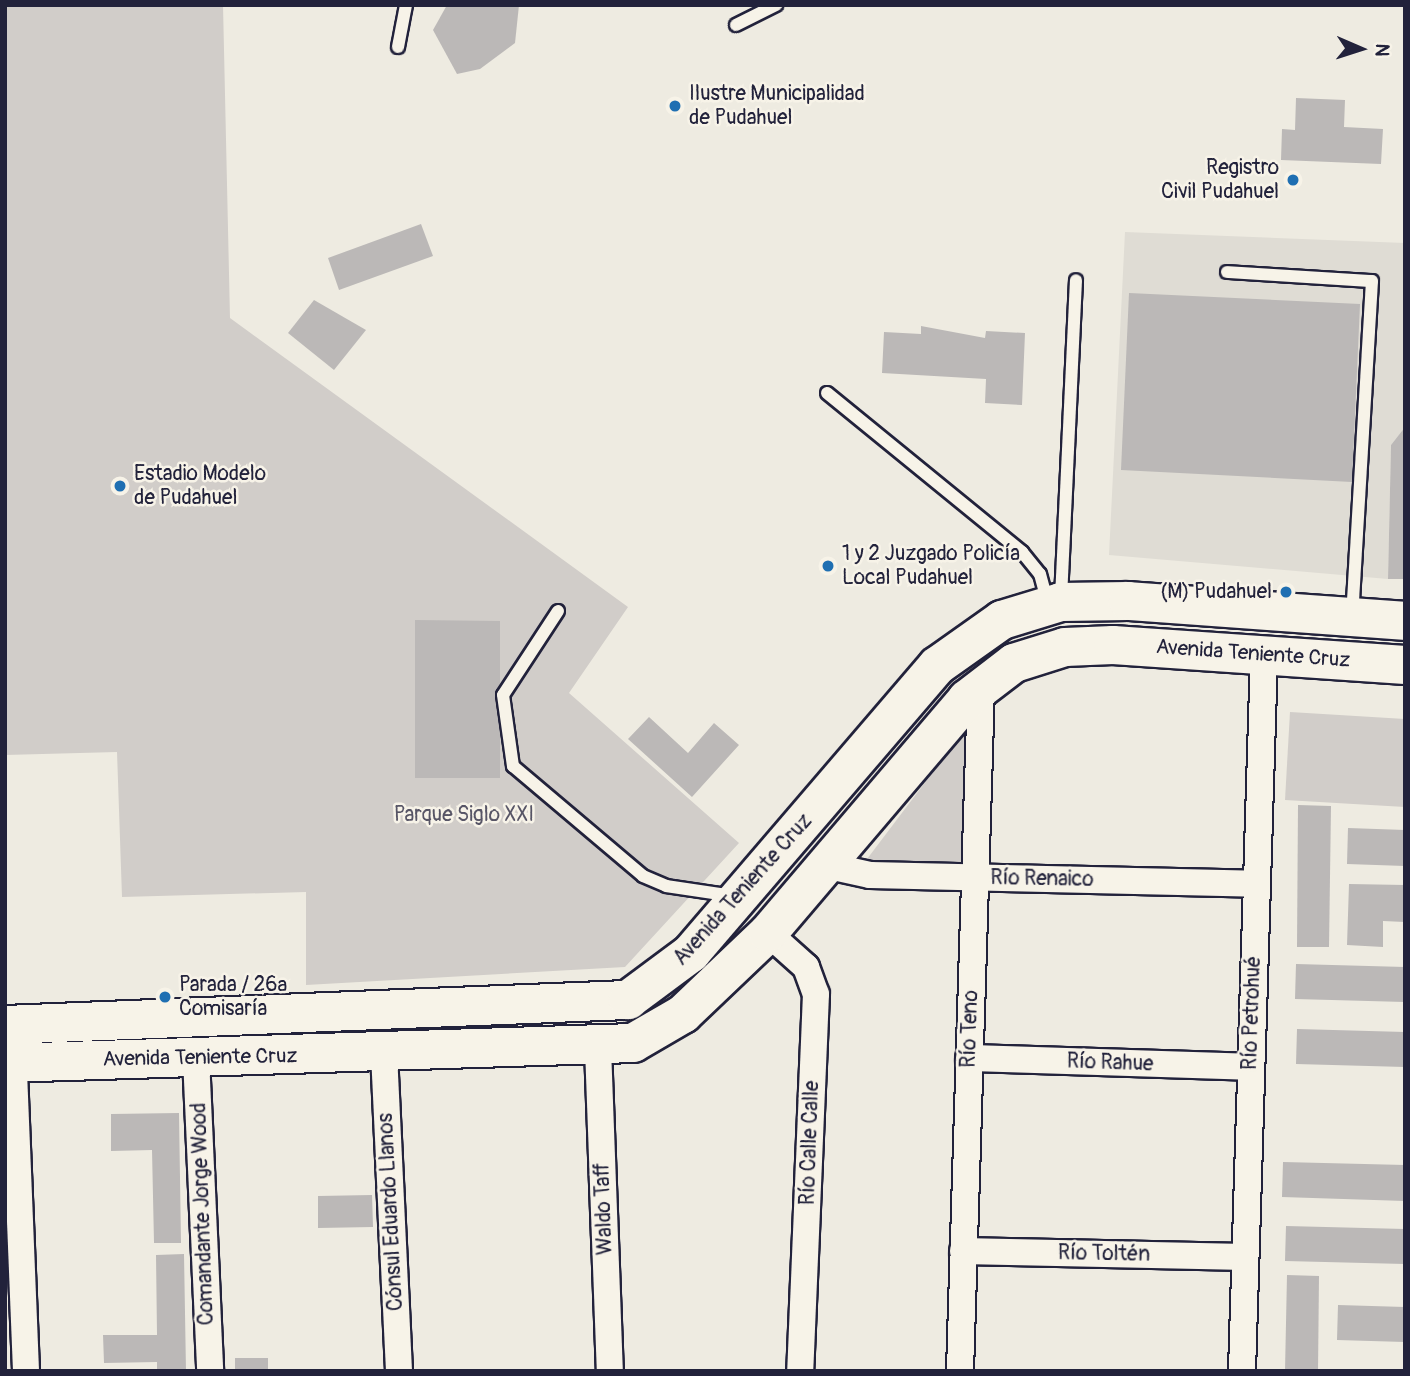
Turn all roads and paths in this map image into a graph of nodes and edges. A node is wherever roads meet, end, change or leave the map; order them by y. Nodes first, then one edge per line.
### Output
1 (405, 5) edge
2 (776, 5) edge
3 (736, 25) dead end
4 (398, 47) dead end
5 (1227, 272) dead end
6 (1076, 280) dead end
7 (827, 393) dead end
8 (1054, 603) junction
9 (558, 611) dead end
10 (1352, 617) junction
11 (1405, 621) edge
12 (1264, 655) junction
13 (1405, 665) edge
14 (981, 686) junction
15 (892, 721) junction
16 (926, 749) junction
17 (829, 866) junction
18 (974, 877) junction
19 (1256, 884) junction
20 (740, 898) junction
21 (768, 933) junction
22 (8, 1025) edge
23 (598, 1048) junction
24 (384, 1054) junction
25 (197, 1058) junction
26 (969, 1059) junction
27 (9, 1063) edge
28 (1251, 1067) junction
29 (963, 1251) junction
30 (1245, 1257) junction
31 (26, 1371) edge
32 (210, 1371) edge
33 (399, 1371) edge
34 (610, 1371) edge
35 (800, 1371) edge
36 (960, 1371) edge
37 (1242, 1371) edge

1 - 4 lane
2 - 3 lane
5 - 10 lane
6 - 8 lane
7 - 8 lane
8 - 10 main road, Avenida Teniente Cruz
8 - 15 main road, Avenida Teniente Cruz
9 - 20 lane
10 - 11 main road, Avenida Teniente Cruz
12 - 13 main road, Avenida Teniente Cruz
12 - 14 main road, Avenida Teniente Cruz
12 - 19 street, Río Petrohué
14 - 16 main road, Avenida Teniente Cruz
14 - 18 street, Río Teno
15 - 16 main road
15 - 20 main road, Avenida Teniente Cruz
16 - 17 main road, Avenida Teniente Cruz
17 - 18 street, Río Renaico
17 - 21 main road, Avenida Teniente Cruz
18 - 19 street, Río Renaico
18 - 26 street, Río Teno
19 - 28 street, Río Petrohué
20 - 22 main road, Avenida Teniente Cruz
21 - 23 main road, Avenida Teniente Cruz
21 - 35 street, Río Calle Calle
22 - 27 street
23 - 24 main road, Avenida Teniente Cruz
23 - 34 street, Waldo Taff
24 - 25 main road, Avenida Teniente Cruz
24 - 33 street, Cónsul Eduardo Llanos
25 - 27 main road, Avenida Teniente Cruz
25 - 32 street, Comandante Jorge Wood
26 - 28 street, Río Rahue
26 - 29 street, Río Teno
27 - 31 street
28 - 30 street, Río Petrohué
29 - 30 street, Río Toltén
29 - 36 street, Río Teno
30 - 37 street, Río Petrohué

